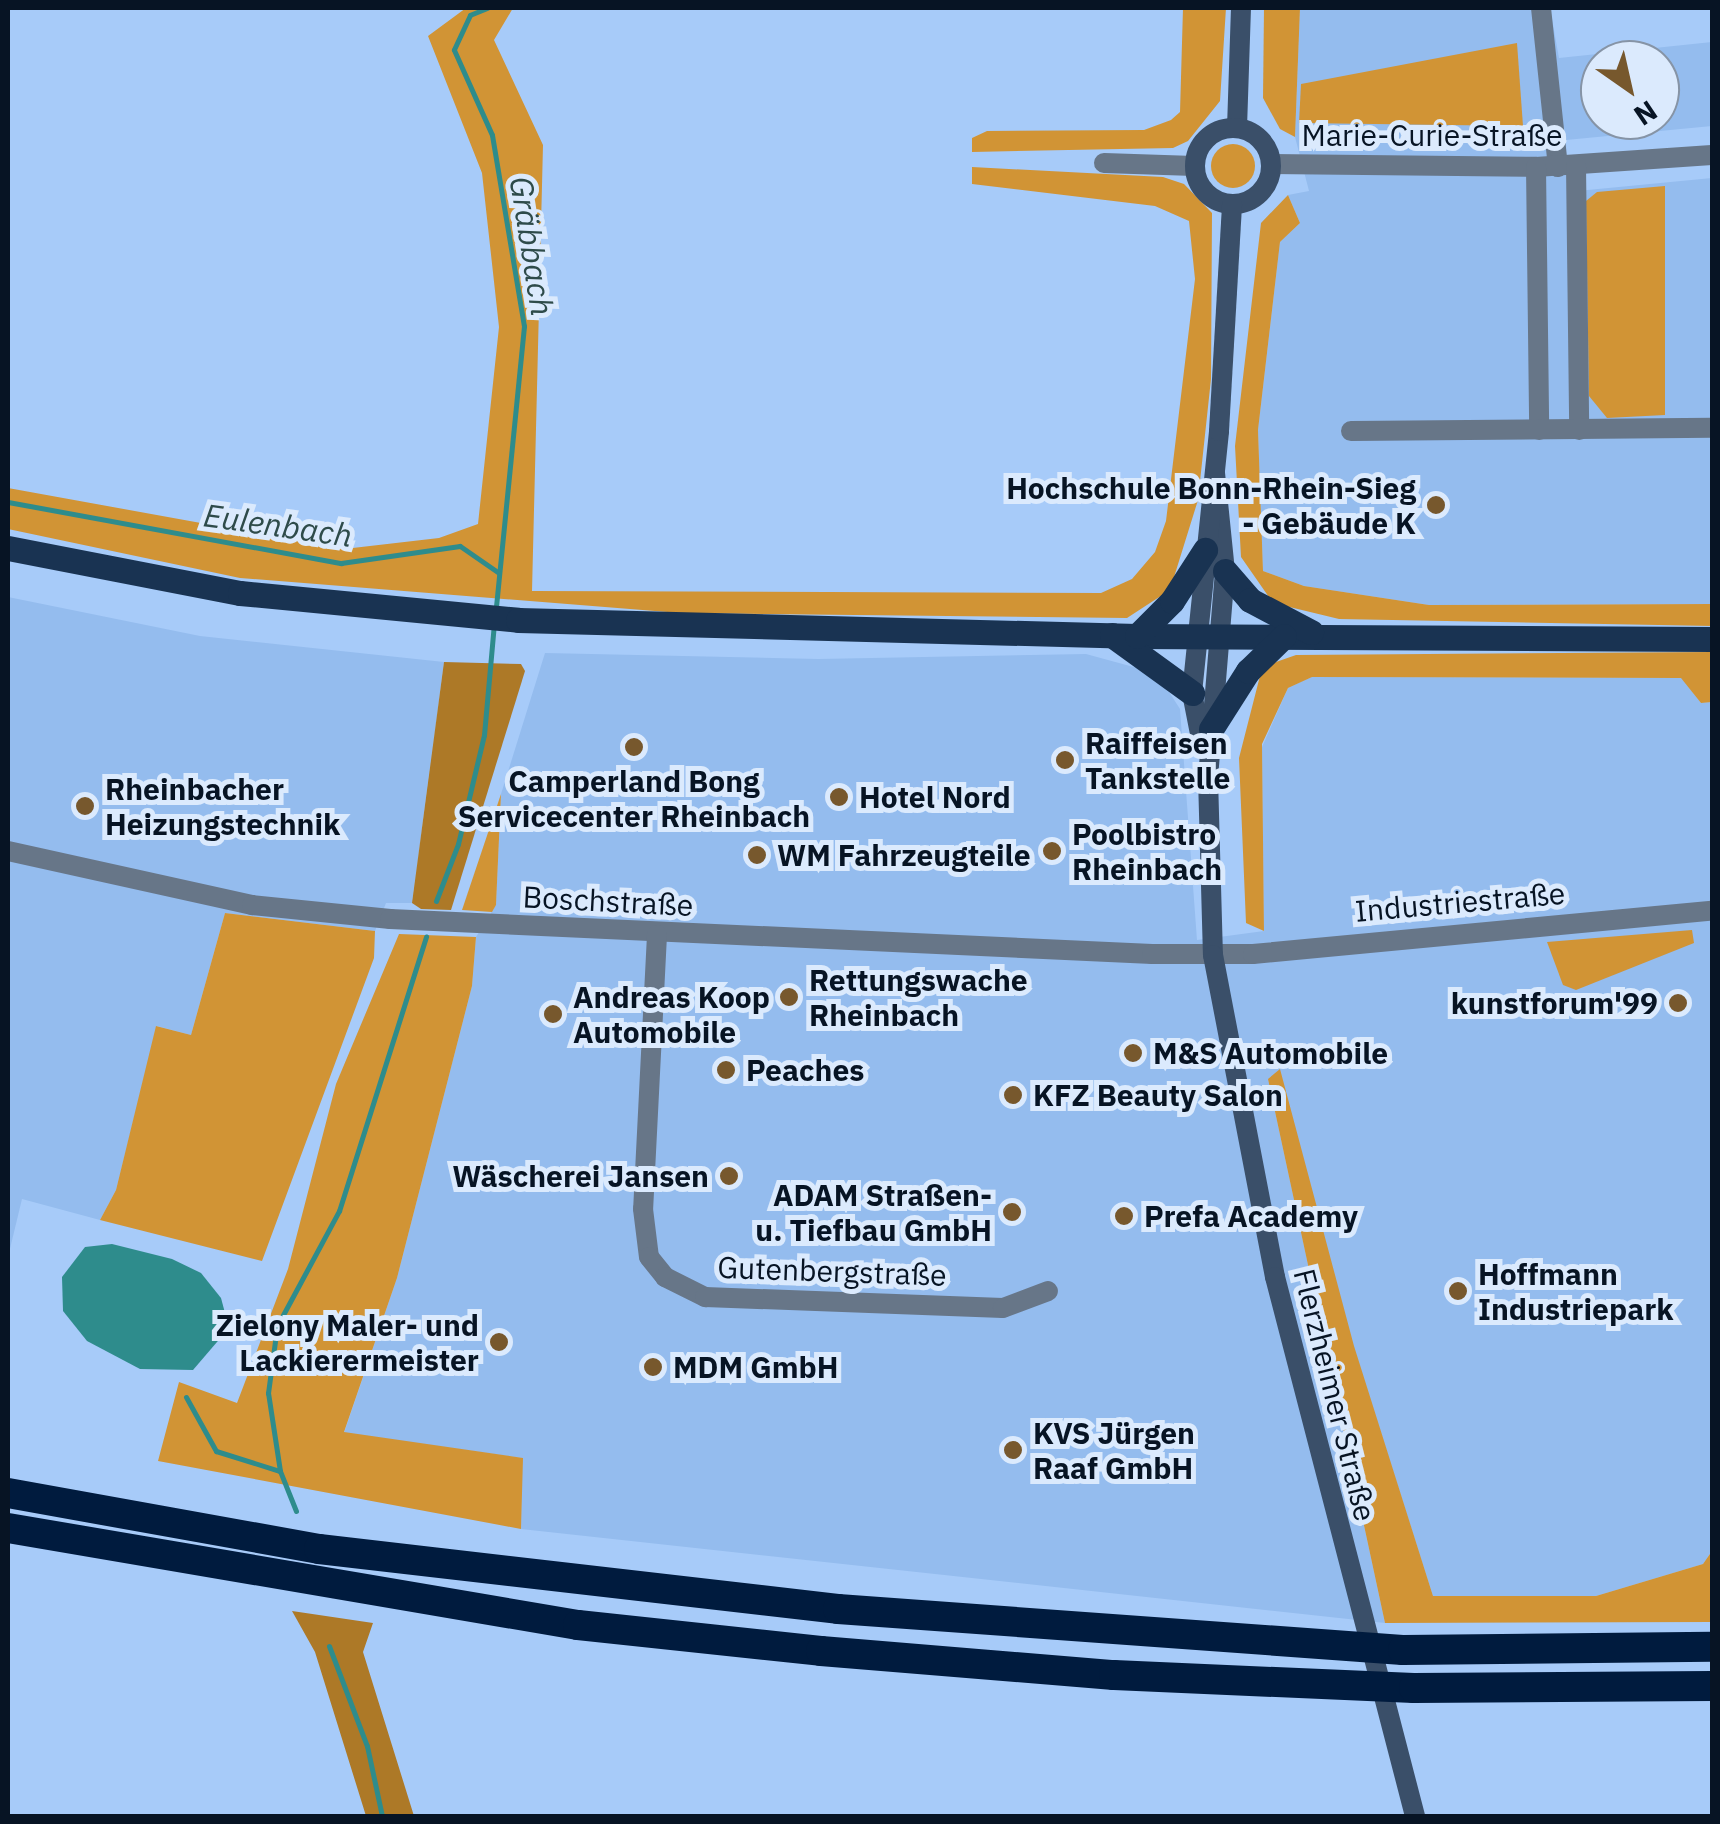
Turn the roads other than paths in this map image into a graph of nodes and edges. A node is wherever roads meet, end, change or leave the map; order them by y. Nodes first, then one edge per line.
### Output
1 (1241, 8) edge
2 (1541, 8) edge
3 (1237, 128) junction
4 (1712, 155) edge
5 (1104, 163) dead end
6 (1271, 164) junction
7 (1194, 166) junction
8 (1567, 166) junction
9 (1536, 168) junction
10 (1232, 204) junction
11 (1712, 428) edge
12 (1539, 430) junction
13 (1580, 430) junction
14 (1352, 431) dead end
15 (1215, 472) junction
16 (8, 548) edge
17 (1204, 550) junction
18 (1225, 571) junction
19 (1124, 635) junction
20 (1209, 635) junction
21 (1284, 636) junction
22 (1320, 636) junction
23 (1712, 639) edge
24 (1192, 693) junction
25 (1211, 729) junction
26 (1208, 778) junction
27 (8, 851) edge
28 (1712, 911) edge
29 (657, 934) junction
30 (1212, 955) junction
31 (1048, 1291) dead end
32 (8, 1493) edge
33 (8, 1528) edge
34 (1712, 1647) edge
35 (1712, 1686) edge
36 (1415, 1816) edge

1 - 3 main road
2 - 8 street
3 - 6 main road
3 - 7 main road
4 - 8 street, Marie-Curie-Straße
5 - 7 street
6 - 9 street, Marie-Curie-Straße
6 - 10 main road
7 - 10 main road
8 - 9 street, Marie-Curie-Straße
8 - 13 street
9 - 12 street
10 - 15 main road, Flerzheimer Straße
11 - 13 street
12 - 13 street
12 - 14 street
15 - 17 main road, Flerzheimer Straße
15 - 18 main road, Flerzheimer Straße
16 - 19 main road
17 - 19 main road
17 - 20 main road, Flerzheimer Straße
18 - 20 main road, Flerzheimer Straße
18 - 22 main road
19 - 20 main road
19 - 24 main road
20 - 21 main road
20 - 24 main road, Flerzheimer Straße
20 - 25 main road, Flerzheimer Straße
21 - 22 main road
21 - 25 main road
22 - 23 main road
24 - 26 main road, Flerzheimer Straße
25 - 26 main road, Flerzheimer Straße
26 - 30 main road, Flerzheimer Straße
27 - 29 street, Boschstraße
28 - 30 street, Industriestraße
29 - 30 street, Boschstraße
29 - 31 street, Gutenbergstraße
30 - 36 main road, Flerzheimer Straße
32 - 34 highway
33 - 35 highway

